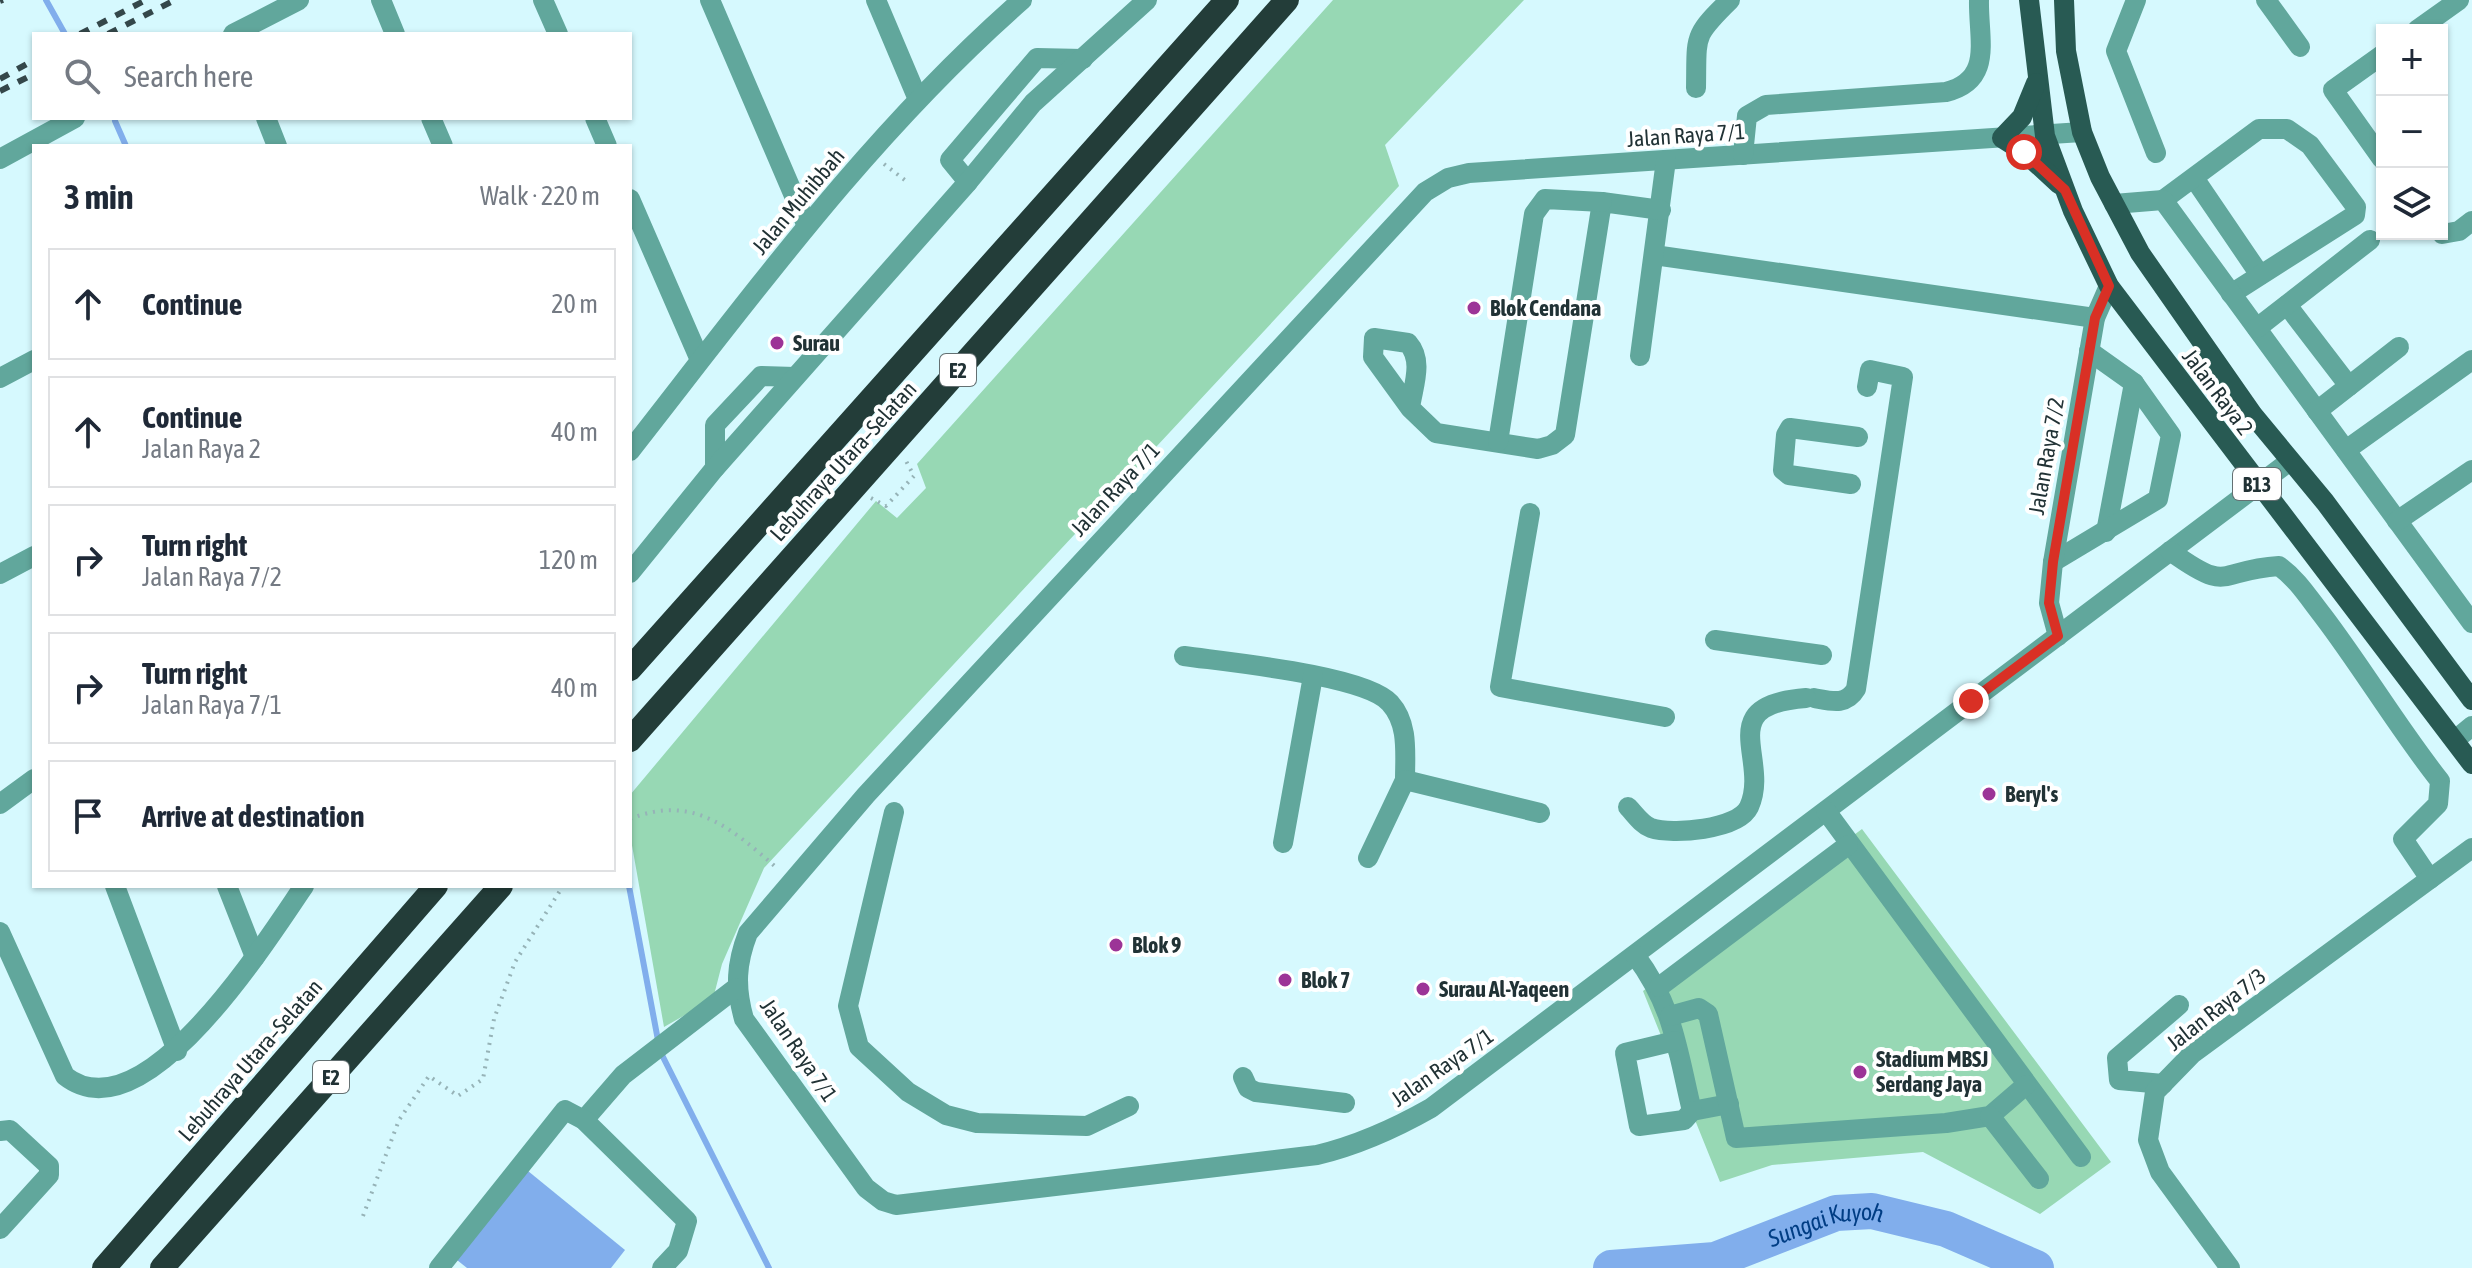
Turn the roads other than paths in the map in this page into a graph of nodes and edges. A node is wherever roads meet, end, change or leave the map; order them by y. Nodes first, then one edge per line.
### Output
1 (299, 0) edge
2 (381, 0) edge
3 (543, 0) edge
4 (710, 0) edge
5 (876, 0) edge
6 (1022, 0) edge
7 (1147, 0) edge
8 (1227, 0) edge
9 (1287, 0) edge
10 (1730, 0) edge
11 (1979, 0) edge
12 (2029, 0) edge
13 (2064, 0) edge
14 (2136, 0) edge
15 (2266, 0) edge
16 (2459, 0) edge
17 (2425, 24) edge
18 (237, 32) edge
19 (394, 32) edge
20 (557, 32) edge
21 (2300, 47) dead end
22 (1083, 59) junction
23 (2376, 59) edge
24 (2036, 81) junction
25 (1696, 88) dead end
26 (917, 97) junction
27 (72, 120) edge
28 (267, 120) edge
29 (432, 120) edge
30 (596, 120) edge
31 (2082, 132) junction
32 (2045, 136) junction
33 (2002, 138) junction
34 (41, 141) edge
35 (276, 144) edge
36 (442, 144) edge
37 (606, 144) edge
38 (32, 145) edge
39 (2376, 151) edge
40 (2156, 153) dead end
41 (1743, 155) junction
42 (0, 159) edge
43 (1666, 160) junction
44 (2194, 178) junction
45 (968, 182) junction
46 (2065, 190) junction
47 (2163, 200) junction
48 (1602, 202) junction
49 (632, 204) edge
50 (2114, 204) junction
51 (1661, 210) junction
52 (2472, 221) edge
53 (807, 226) junction
54 (2448, 233) edge
55 (2370, 240) dead end
56 (1654, 255) junction
57 (2260, 275) junction
58 (2109, 286) junction
59 (2231, 294) junction
60 (2287, 305) junction
61 (2095, 318) junction
62 (2257, 328) junction
63 (2399, 347) dead end
64 (2089, 351) junction
65 (1640, 356) dead end
66 (700, 360) junction
67 (2472, 360) edge
68 (32, 361) edge
69 (795, 377) junction
70 (0, 378) edge
71 (2134, 383) junction
72 (2349, 386) junction
73 (1867, 387) dead end
74 (1410, 408) dead end
75 (2317, 411) junction
76 (1858, 437) dead end
77 (1498, 442) junction
78 (632, 448) edge
79 (2346, 450) junction
80 (2290, 461) junction
81 (715, 468) junction
82 (2472, 470) edge
83 (1851, 484) dead end
84 (2257, 485) junction
85 (1530, 513) dead end
86 (2397, 521) junction
87 (2106, 532) junction
88 (2170, 551) junction
89 (32, 557) edge
90 (2053, 562) junction
91 (632, 571) edge
92 (0, 574) edge
93 (2472, 623) edge
94 (2058, 636) junction
95 (1715, 640) dead end
96 (1822, 655) dead end
97 (1184, 656) dead end
98 (632, 667) edge
99 (1313, 676) junction
100 (2472, 700) edge
101 (1665, 717) dead end
102 (2472, 726) edge
103 (632, 738) edge
104 (2455, 740) junction
105 (2472, 764) edge
106 (32, 780) edge
107 (1405, 780) junction
108 (0, 804) edge
109 (1628, 807) dead end
110 (1826, 811) junction
111 (894, 812) dead end
112 (1540, 813) dead end
113 (1283, 843) dead end
114 (1848, 845) junction
115 (2472, 848) edge
116 (1368, 858) dead end
117 (2430, 879) junction
118 (116, 888) edge
119 (228, 888) edge
120 (303, 888) edge
121 (424, 888) edge
122 (434, 888) edge
123 (499, 888) edge
124 (407, 918) junction
125 (0, 932) edge
126 (1635, 955) junction
127 (255, 957) junction
128 (1659, 987) junction
129 (736, 988) junction
130 (2179, 1005) dead end
131 (1670, 1016) junction
132 (1675, 1041) junction
133 (177, 1051) junction
134 (1243, 1077) dead end
135 (2163, 1084) junction
136 (2026, 1085) junction
137 (1345, 1103) dead end
138 (1729, 1104) junction
139 (1129, 1106) dead end
140 (1692, 1111) junction
141 (1990, 1116) junction
142 (584, 1120) junction
143 (0, 1131) edge
144 (2081, 1157) dead end
145 (2039, 1179) dead end
146 (0, 1229) edge
147 (104, 1268) edge
148 (162, 1268) edge
149 (439, 1268) edge
150 (662, 1268) edge
151 (2230, 1268) edge

1 - 18 street
2 - 19 street
3 - 20 street
4 - 53 street
5 - 26 street
6 - 26 street, Jalan Muhibbah
7 - 22 street
8 - 98 highway, Lebuhraya Utara–Selatan / E2
9 - 103 highway, Lebuhraya Utara–Selatan / E2
10 - 25 street
11 - 41 street
12 - 24 main road, Jalan Raya 2 / B13
13 - 31 main road, Jalan Raya 2 / B13
14 - 40 street
15 - 21 street
16 - 17 street
22 - 45 street
22 - 45 street
23 - 39 street
24 - 32 main road, Jalan Raya 2 / B13
24 - 33 main road
26 - 53 street, Jalan Muhibbah
27 - 34 street
28 - 35 street
29 - 36 street
30 - 37 street
31 - 32 street, Jalan Raya 7/1
31 - 50 main road, Jalan Raya 2 / B13
32 - 33 street, Jalan Raya 7/1
32 - 46 main road, Jalan Raya 2 / B13
33 - 41 street, Jalan Raya 7/1
33 - 46 main road
38 - 42 street
41 - 43 street, Jalan Raya 7/1
43 - 51 street
43 - 129 street, Jalan Raya 7/1
44 - 47 street
44 - 57 street
44 - 57 street
45 - 69 street
46 - 58 main road, Jalan Raya 2 / B13
47 - 50 street
47 - 59 street
48 - 51 street
48 - 77 street
48 - 77 street
49 - 66 street
50 - 80 main road, Jalan Raya 2 / B13
51 - 56 street
52 - 54 street
53 - 66 street, Jalan Muhibbah
55 - 60 street
56 - 61 street
56 - 65 street
57 - 59 street
58 - 61 street, Jalan Raya 7/2
58 - 84 main road, Jalan Raya 2 / B13
59 - 62 street
60 - 62 street
60 - 72 street
61 - 64 street, Jalan Raya 7/2
62 - 75 street
63 - 72 street
64 - 71 street
64 - 90 street, Jalan Raya 7/2
66 - 78 street, Jalan Muhibbah
67 - 79 street
68 - 70 street
69 - 81 street
69 - 81 street
71 - 87 street
71 - 87 street
72 - 75 street
73 - 109 street
74 - 77 street
75 - 79 street
76 - 83 street
79 - 86 street
80 - 84 street, Jalan Raya 7/1
80 - 100 main road, Jalan Raya 2 / B13
81 - 91 street
82 - 86 street
84 - 88 street, Jalan Raya 7/1
84 - 104 main road, Jalan Raya 2 / B13
85 - 101 street
86 - 93 street
87 - 90 street
88 - 94 street, Jalan Raya 7/1
88 - 117 street
89 - 92 street
90 - 94 street, Jalan Raya 7/2
94 - 110 street, Jalan Raya 7/1
95 - 96 street
97 - 99 street
99 - 107 street
99 - 113 street
102 - 104 street
104 - 105 main road, Jalan Raya 2 / B13
106 - 108 street
107 - 112 street
107 - 116 street
110 - 114 street
110 - 126 street, Jalan Raya 7/1
111 - 139 street
114 - 128 street
114 - 136 street
115 - 117 street, Jalan Raya 7/3
117 - 135 street, Jalan Raya 7/3
118 - 133 street
119 - 127 street
120 - 127 street
121 - 124 street
122 - 124 highway, Lebuhraya Utara–Selatan / E2
123 - 148 highway, E2
124 - 147 highway, Lebuhraya Utara–Selatan / E2
125 - 133 street
126 - 128 street
126 - 129 street, Jalan Raya 7/1
127 - 133 street
128 - 131 street
129 - 142 street
130 - 135 street
131 - 132 street
131 - 138 street
132 - 140 street
132 - 140 street
134 - 137 street
135 - 151 street, Jalan Raya 7/3
136 - 141 street
136 - 144 street
138 - 140 street
138 - 141 street
141 - 145 street
142 - 149 street
142 - 150 street
143 - 146 street

